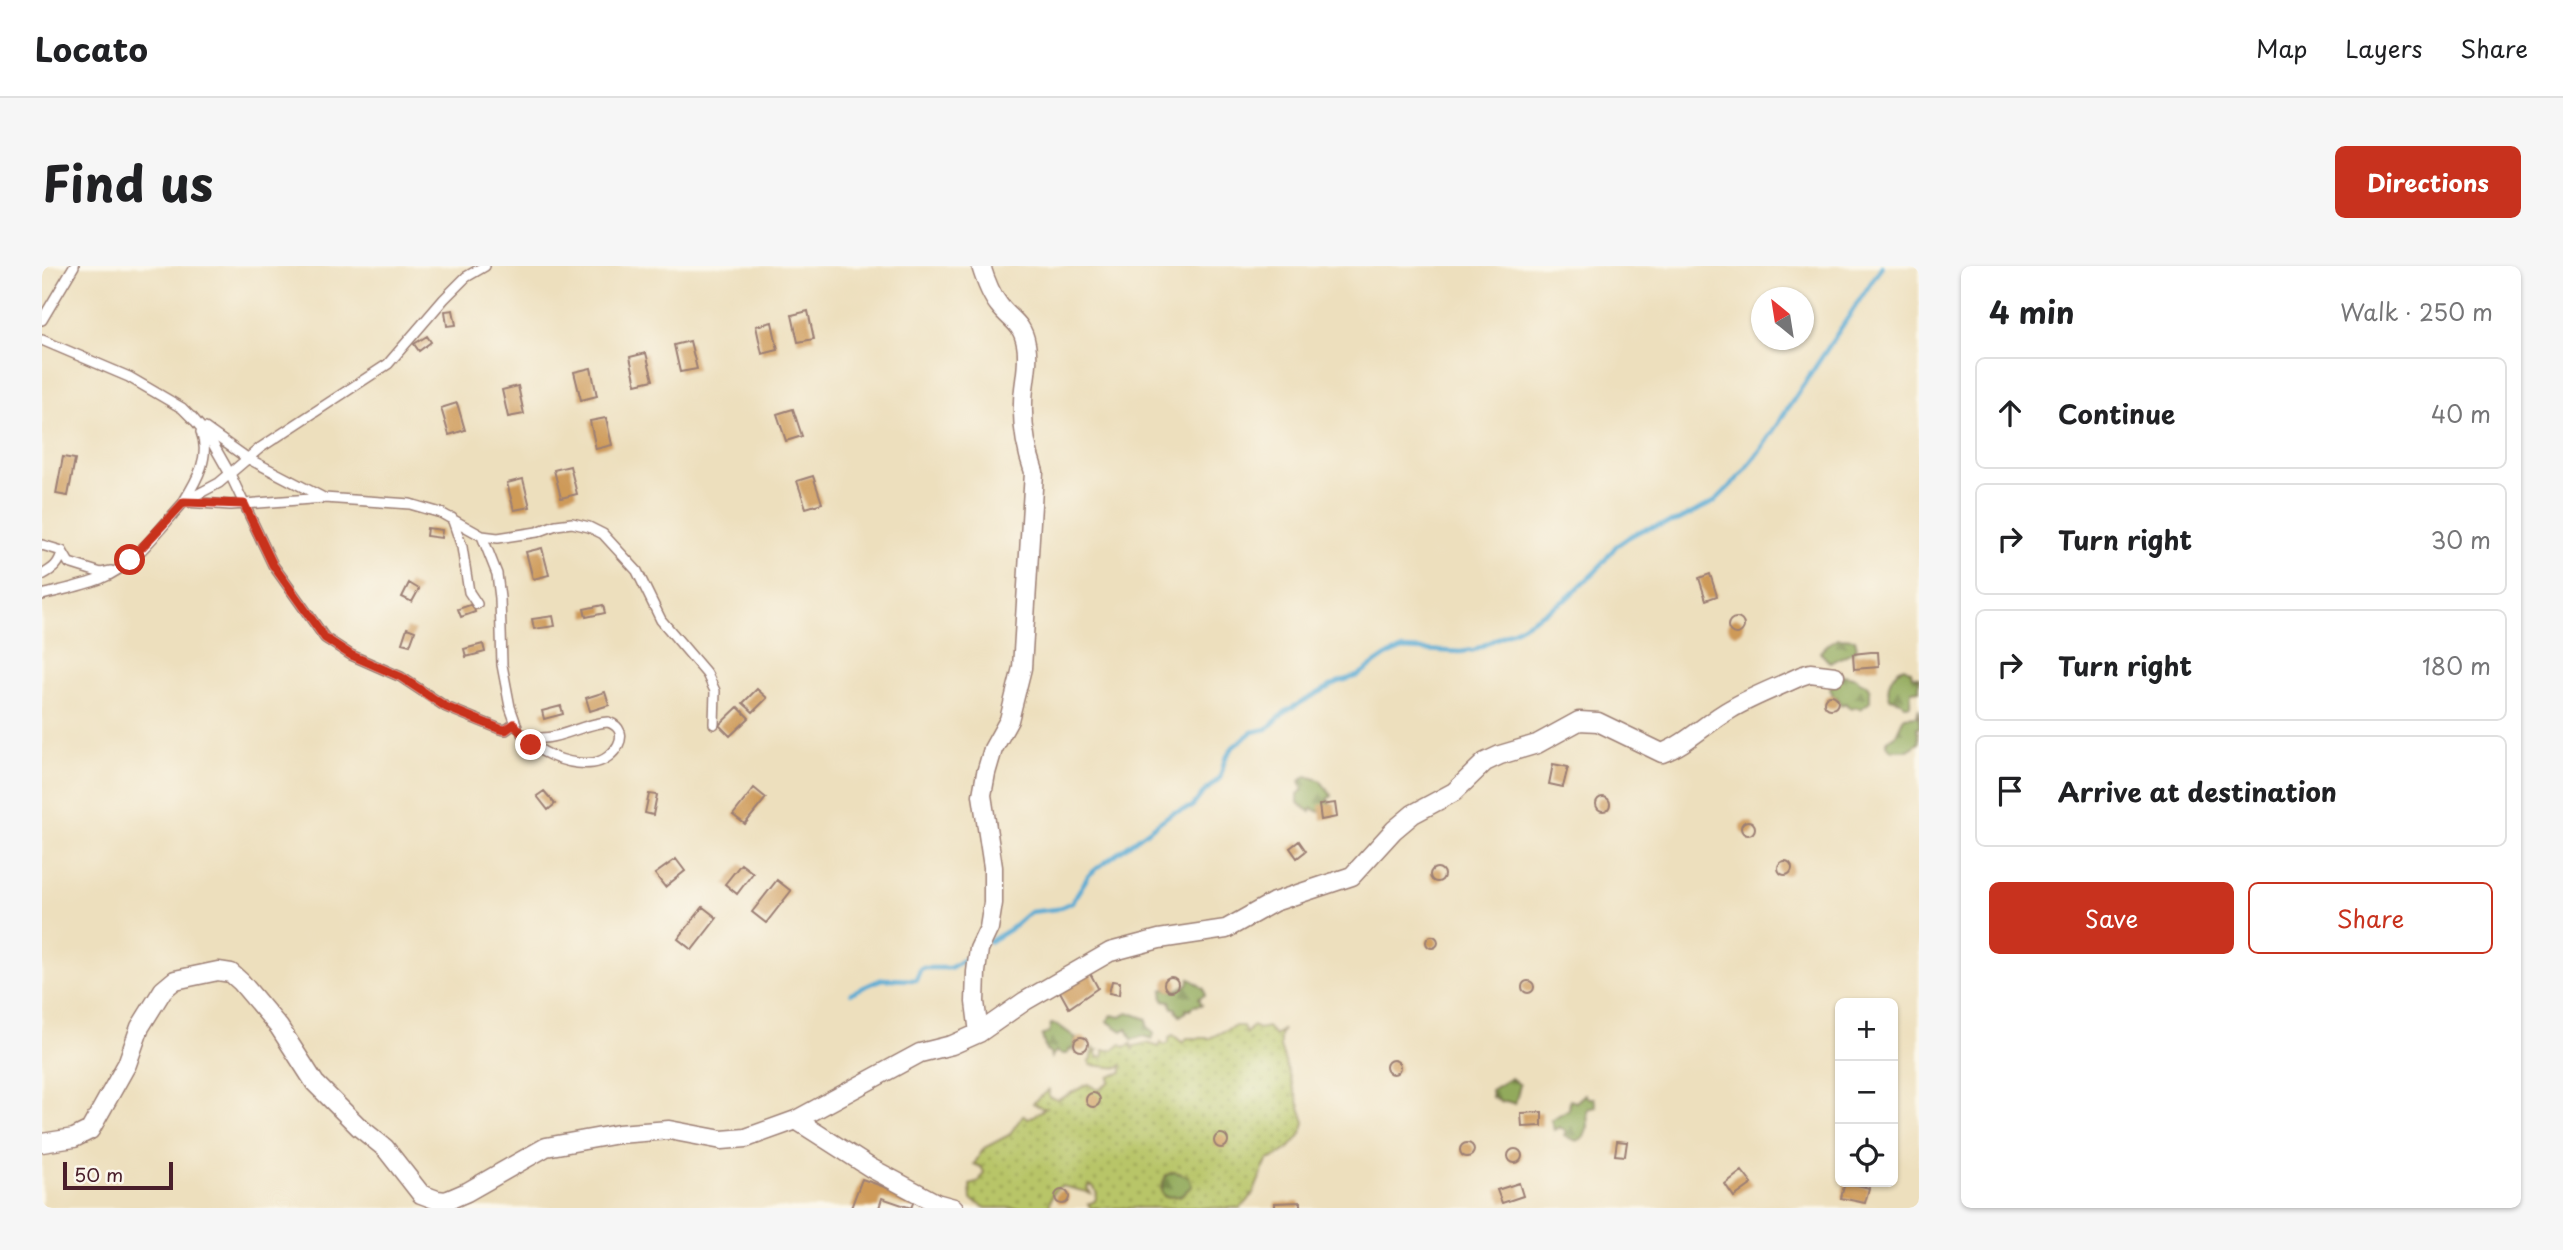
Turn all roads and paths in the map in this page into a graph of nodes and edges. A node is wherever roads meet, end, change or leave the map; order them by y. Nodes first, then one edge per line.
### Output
1 (74, 266) edge
2 (472, 266) edge
3 (485, 266) edge
4 (981, 266) edge
5 (466, 277) junction
6 (42, 320) edge
7 (42, 340) edge
8 (192, 417) junction
9 (247, 458) junction
10 (230, 474) junction
11 (324, 498) junction
12 (184, 502) junction
13 (244, 504) junction
14 (452, 519) junction
15 (482, 536) junction
16 (42, 545) edge
17 (62, 551) junction
18 (115, 571) junction
19 (42, 575) edge
20 (42, 595) edge
21 (477, 604) dead end
22 (1835, 676) dead end
23 (514, 724) junction
24 (714, 724) dead end
25 (522, 734) junction
26 (979, 1033) junction
27 (796, 1120) junction
28 (42, 1143) edge
29 (954, 1208) edge

1 - 6 lane
2 - 5 lane
3 - 5 lane
4 - 26 street
5 - 9 lane
7 - 8 lane
8 - 9 lane
8 - 10 lane
8 - 12 lane
9 - 10 lane
9 - 11 lane
10 - 12 lane
10 - 13 lane
11 - 13 lane
11 - 14 lane
12 - 13 lane
12 - 18 lane
13 - 23 lane
14 - 15 lane
14 - 21 lane
15 - 23 lane
15 - 24 lane
16 - 17 lane
17 - 18 lane
17 - 19 lane
18 - 20 lane
22 - 26 street
23 - 25 lane
25 - 25 lane
26 - 27 street
27 - 28 street
27 - 29 street

